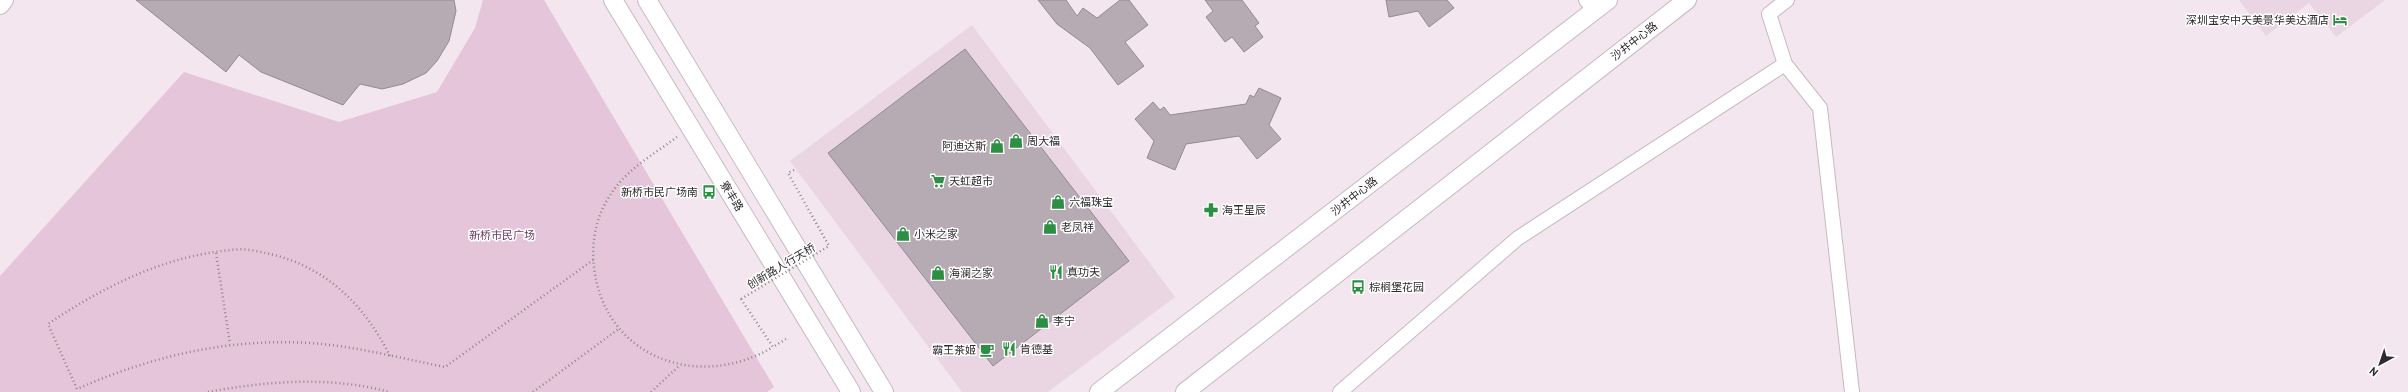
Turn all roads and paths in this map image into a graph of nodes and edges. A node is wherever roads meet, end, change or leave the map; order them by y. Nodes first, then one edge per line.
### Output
1 (4, 0) edge
2 (613, 0) edge
3 (647, 0) edge
4 (1686, 0) edge
5 (1787, 0) edge
6 (1596, 3) edge
7 (0, 5) edge
8 (1785, 64) junction
9 (690, 127) junction
10 (794, 170) dead end
11 (216, 253) junction
12 (593, 260) junction
13 (620, 328) junction
14 (786, 339) dead end
15 (230, 344) junction
16 (773, 348) junction
17 (390, 356) junction
18 (680, 365) junction
19 (208, 392) edge
20 (389, 392) edge
21 (534, 392) edge
22 (651, 392) edge
23 (851, 392) edge
24 (884, 392) edge
25 (1099, 392) edge
26 (1185, 392) edge
27 (1340, 392) edge
28 (1852, 392) edge

1 - 7 street
2 - 9 street, 寮丰路
3 - 24 street
4 - 26 street, 沙井中心路
5 - 8 street
6 - 25 street, 沙井中心路
8 - 27 street
8 - 28 street
9 - 12 path
9 - 23 street, 寮丰路
10 - 16 path, 创新路人行天桥, bridge
11 - 15 path
11 - 15 path
11 - 17 path
12 - 13 path
12 - 17 path
13 - 18 path
13 - 21 path
14 - 16 path
15 - 17 path
16 - 18 path
18 - 22 path
19 - 20 path

